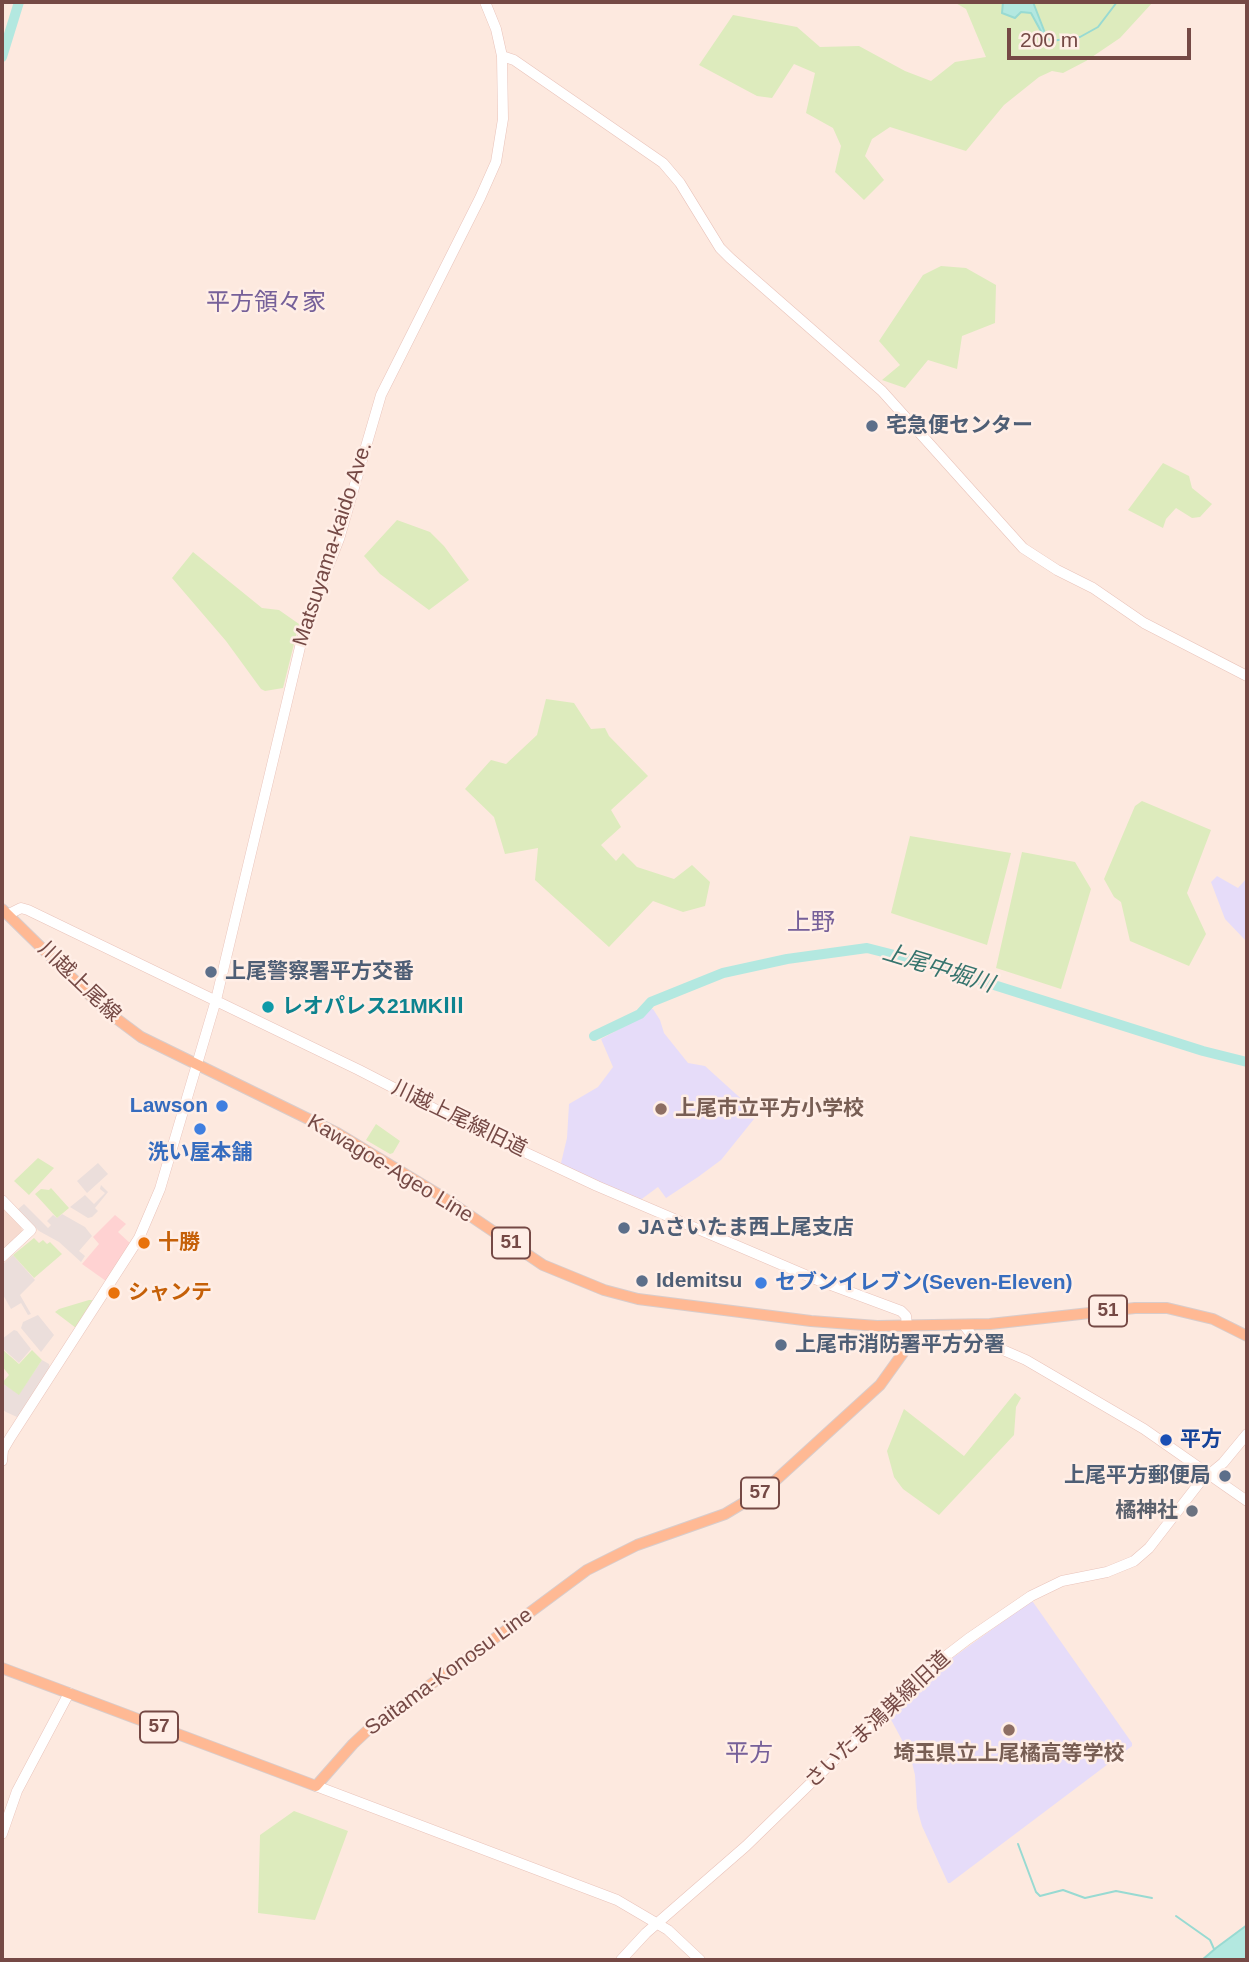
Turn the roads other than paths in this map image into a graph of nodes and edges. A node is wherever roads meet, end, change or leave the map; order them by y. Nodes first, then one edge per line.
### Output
1 (485, 2) edge
2 (502, 55) junction
3 (1247, 676) edge
4 (5, 911) edge
5 (216, 1000) junction
6 (197, 1065) junction
7 (2, 1200) edge
8 (2, 1257) edge
9 (964, 1325) junction
10 (907, 1326) junction
11 (1247, 1336) edge
12 (1247, 1434) edge
13 (2, 1453) edge
14 (1208, 1475) junction
15 (1247, 1501) edge
16 (2, 1668) edge
17 (69, 1693) junction
18 (316, 1786) junction
19 (2, 1833) edge
20 (658, 1922) junction
21 (621, 1960) edge
22 (700, 1960) edge

1 - 2 street, Matsuyama-kaido Ave.
2 - 3 street
2 - 5 street, Matsuyama-kaido Ave.
4 - 5 street, 川越上尾線旧道
4 - 6 main road, Kawagoe-Ageo Line / 51
5 - 6 street, Matsuyama-kaido Ave.
5 - 10 street, 川越上尾線旧道
6 - 10 main road, Kawagoe-Ageo Line / 51
6 - 13 street, Matsuyama-kaido Ave.
7 - 8 street
9 - 10 main road, Kawagoe-Ageo Line / 51
9 - 11 main road, Kawagoe-Ageo Line / 51
9 - 14 street
10 - 18 main road, 57
12 - 14 street, さいたま鴻巣線旧道
14 - 15 street
14 - 20 street, さいたま鴻巣線旧道
16 - 17 main road, 57
17 - 18 main road, 57
17 - 19 street
18 - 20 street
20 - 21 street, さいたま鴻巣線旧道
20 - 22 street

